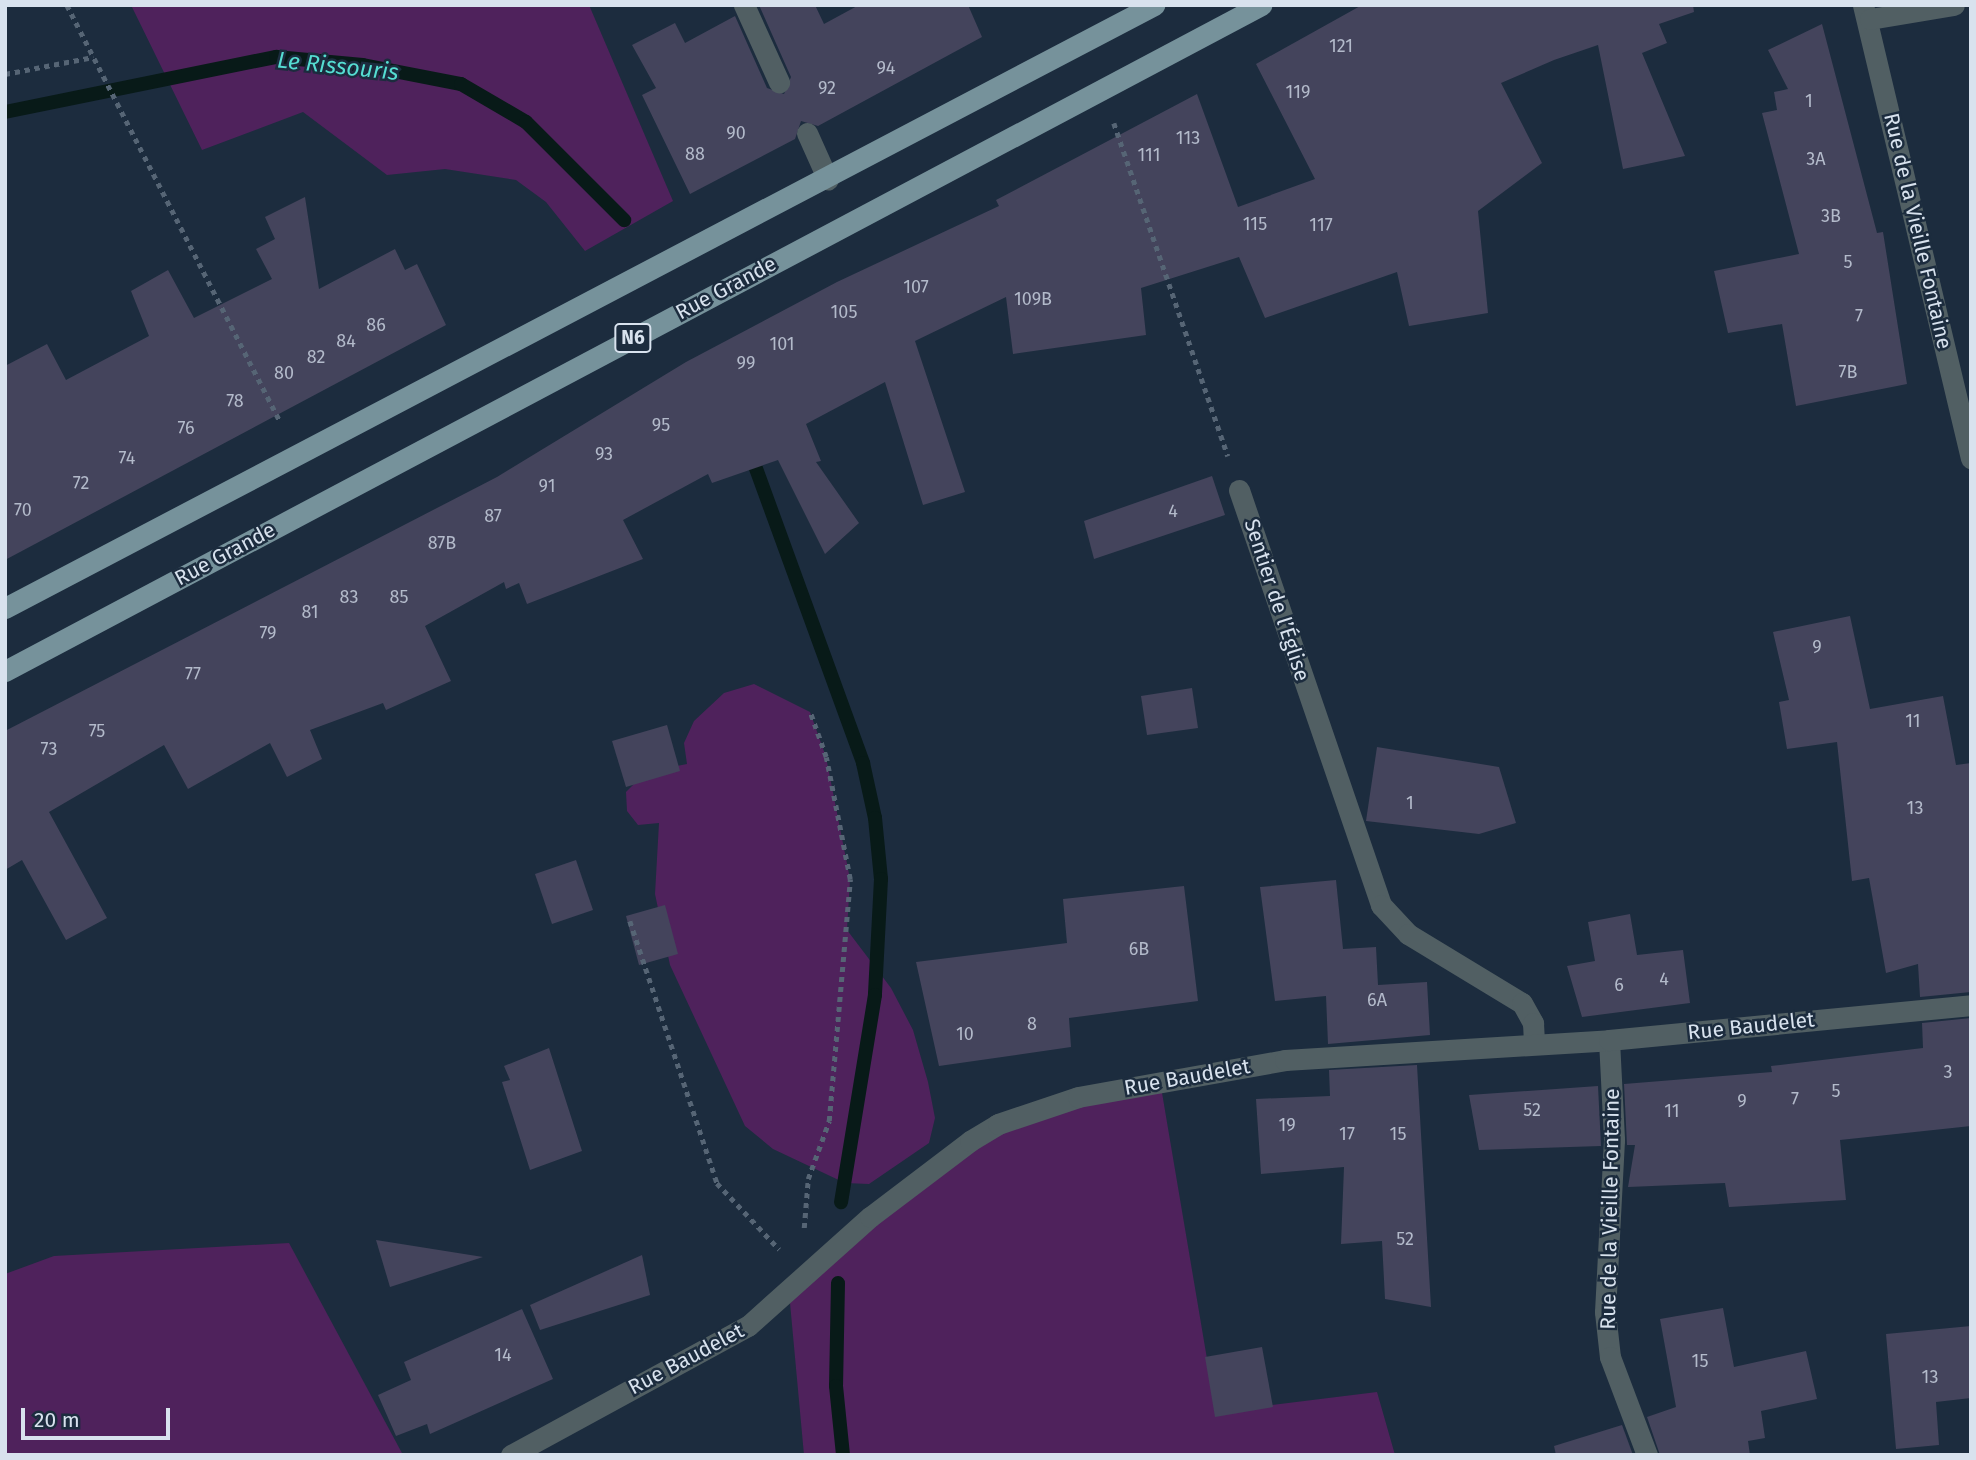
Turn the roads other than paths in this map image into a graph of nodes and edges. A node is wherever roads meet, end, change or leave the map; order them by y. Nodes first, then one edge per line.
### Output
1 (744, 5) edge
2 (1154, 5) edge
3 (1261, 5) edge
4 (1954, 5) edge
5 (1867, 12) edge
6 (779, 82) dead end
7 (807, 133) dead end
8 (828, 180) junction
9 (1971, 458) edge
10 (1239, 490) road end
11 (5, 608) edge
12 (5, 671) edge
13 (1971, 1005) edge
14 (1609, 1040) junction
15 (1534, 1044) junction
16 (511, 1455) edge
17 (1647, 1455) edge

1 - 6 street
2 - 8 main road, N6
3 - 12 main road, Rue Grande / N6
4 - 5 street
5 - 9 street, Rue de la Vieille Fontaine
7 - 8 street
8 - 11 main road, N6
10 - 15 street, Sentier de l’Église
13 - 14 street, Rue Baudelet
14 - 15 street, Rue Baudelet
14 - 17 street, Rue de la Vieille Fontaine
15 - 16 street, Rue Baudelet

